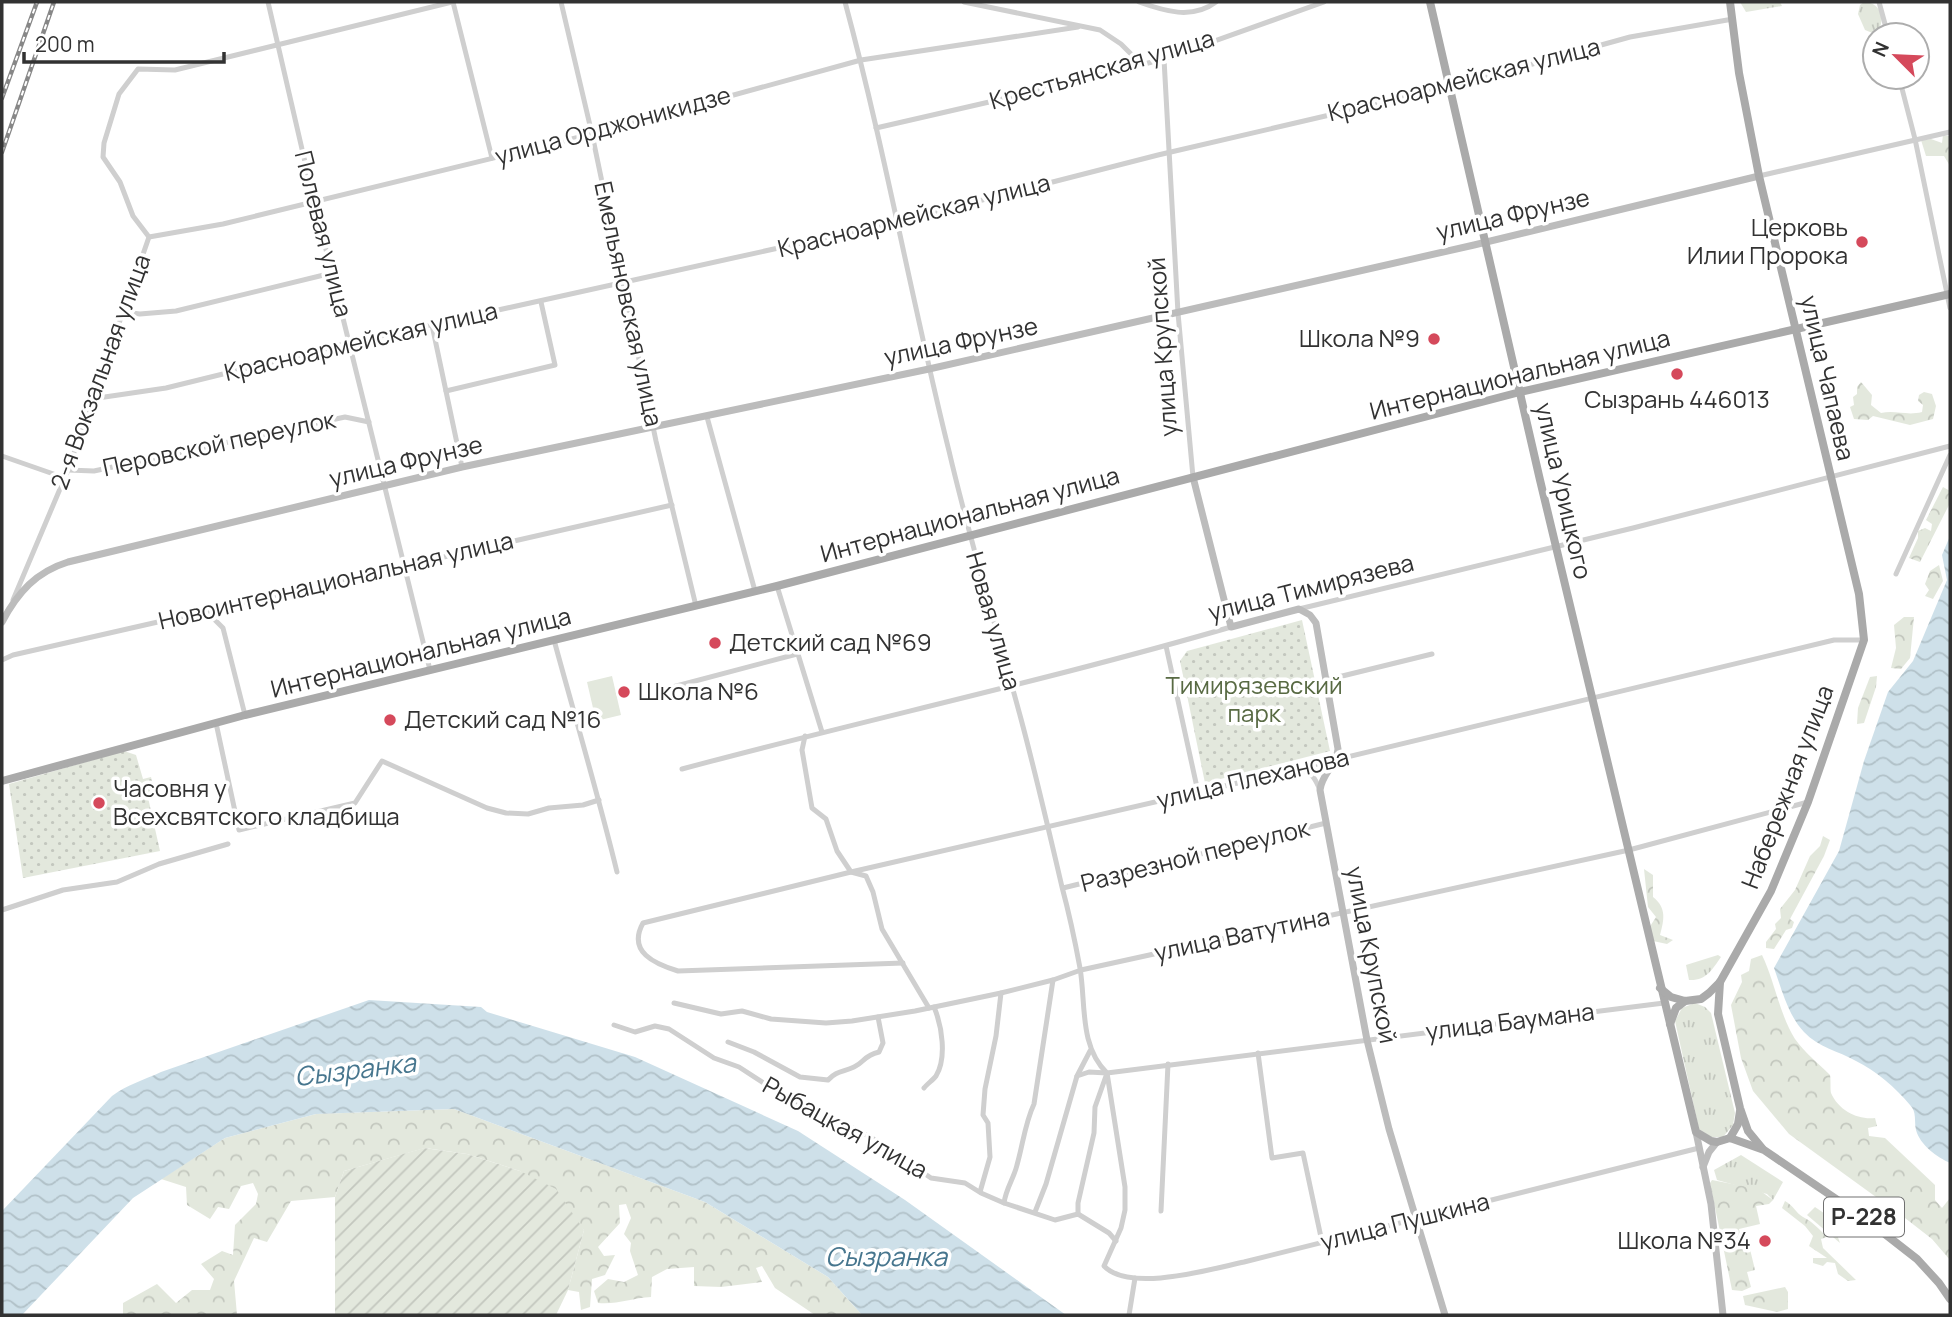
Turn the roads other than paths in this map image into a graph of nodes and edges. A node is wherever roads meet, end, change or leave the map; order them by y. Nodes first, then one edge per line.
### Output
1 (268, 2) edge
2 (452, 2) edge
3 (561, 2) edge
4 (845, 2) edge
5 (964, 2) edge
6 (1139, 2) edge
7 (1216, 2) edge
8 (1324, 2) edge
9 (1430, 2) edge
10 (1730, 2) edge
11 (1879, 2) edge
12 (1733, 19) junction
13 (1884, 21) edge
14 (1078, 27) junction
15 (278, 45) junction
16 (1164, 59) junction
17 (861, 60) junction
18 (1142, 65) junction
19 (1451, 87) junction
20 (1903, 91) edge
21 (876, 128) junction
22 (1950, 132) edge
23 (592, 134) junction
24 (1915, 139) junction
25 (1170, 153) junction
26 (492, 158) junction
27 (1759, 176) junction
28 (314, 201) junction
29 (896, 222) junction
30 (149, 237) junction
31 (1485, 242) junction
32 (332, 273) junction
33 (624, 283) junction
34 (1949, 294) edge
35 (541, 302) junction
36 (1950, 308) edge
37 (124, 312) junction
38 (1178, 313) junction
39 (432, 325) junction
40 (1796, 328) junction
41 (349, 343) junction
42 (929, 369) junction
43 (446, 391) junction
44 (1520, 392) junction
45 (91, 398) junction
46 (707, 416) junction
47 (369, 422) junction
48 (654, 428) junction
49 (1950, 446) edge
50 (1950, 455) edge
51 (2, 456) edge
52 (462, 467) junction
53 (68, 470) junction
54 (1192, 477) junction
55 (1831, 477) junction
56 (65, 478) junction
57 (385, 486) junction
58 (672, 505) junction
59 (969, 536) junction
60 (1556, 547) junction
61 (404, 566) junction
62 (1896, 574) dead end
63 (777, 586) junction
64 (755, 591) junction
65 (11, 605) junction
66 (696, 606) junction
67 (1299, 609) junction
68 (207, 612) junction
69 (2, 622) edge
70 (1231, 627) junction
71 (554, 640) junction
72 (1864, 640) junction
73 (1166, 646) junction
74 (797, 654) junction
75 (1432, 654) dead end
76 (2, 660) edge
77 (430, 670) junction
78 (1326, 680) junction
79 (1012, 686) junction
80 (664, 689) dead end
81 (1592, 699) junction
82 (245, 715) junction
83 (216, 723) junction
84 (822, 732) junction
85 (805, 736) junction
86 (1338, 759) junction
87 (682, 769) dead end
88 (1296, 769) junction
89 (2, 781) edge
90 (1320, 790) junction
91 (1198, 792) junction
92 (599, 800) junction
93 (1808, 802) junction
94 (1326, 824) junction
95 (1047, 826) junction
96 (228, 844) dead end
97 (1629, 850) junction
98 (617, 872) dead end
99 (851, 872) junction
100 (1063, 888) junction
101 (2, 909) edge
102 (1343, 913) junction
103 (903, 963) junction
104 (1080, 970) junction
105 (1053, 980) junction
106 (1720, 982) junction
107 (1660, 988) junction
108 (1000, 993) junction
109 (1701, 999) junction
110 (1685, 1001) junction
111 (674, 1003) dead end
112 (1664, 1003) junction
113 (932, 1008) junction
114 (1718, 1014) junction
115 (878, 1017) junction
116 (614, 1025) dead end
117 (1670, 1026) junction
118 (1367, 1040) junction
119 (728, 1042) dead end
120 (1091, 1050) junction
121 (1258, 1052) junction
122 (1168, 1065) junction
123 (1107, 1073) junction
124 (1077, 1076) junction
125 (924, 1088) dead end
126 (1740, 1108) junction
127 (1696, 1132) junction
128 (1730, 1138) junction
129 (1717, 1142) junction
130 (1699, 1148) junction
131 (1764, 1150) junction
132 (1703, 1168) junction
133 (980, 1192) junction
134 (1004, 1203) junction
135 (1035, 1212) junction
136 (1161, 1212) dead end
137 (1078, 1214) junction
138 (1416, 1219) junction
139 (1116, 1241) junction
140 (1322, 1242) junction
141 (1135, 1278) junction
142 (1950, 1299) edge
143 (1129, 1315) edge
144 (1445, 1315) edge
145 (1723, 1315) edge

1 - 15 street, Полевая улица
2 - 15 street
2 - 26 street
3 - 23 street, Емельяновская улица
4 - 17 street, Новая улица
5 - 14 street
6 - 7 street
8 - 16 street, Крестьянская улица
9 - 19 main road, улица Урицкого
10 - 12 main road, улица Чапаева
11 - 13 street
12 - 19 street, Красноармейская улица
12 - 27 main road, улица Чапаева
14 - 17 street, улица Орджоникидзе
14 - 18 street
15 - 28 street, Полевая улица
15 - 30 street, 2-я Вокзальная улица
16 - 18 street, Крестьянская улица
16 - 25 street, улица Крупской
17 - 21 street, Новая улица
17 - 23 street, улица Орджоникидзе
18 - 21 street, Крестьянская улица
19 - 25 street, Красноармейская улица
19 - 31 main road, улица Урицкого
20 - 24 street
21 - 29 street, Новая улица
22 - 24 street, улица Фрунзе
23 - 26 street, улица Орджоникидзе
23 - 33 street, Емельяновская улица
24 - 27 street, улица Фрунзе
24 - 34 street
25 - 29 street, Красноармейская улица
25 - 38 street, улица Крупской
26 - 28 street, улица Орджоникидзе
27 - 31 street, улица Фрунзе
27 - 40 main road, улица Чапаева
28 - 30 street, улица Орджоникидзе
28 - 32 street, Полевая улица
29 - 33 street, Красноармейская улица
29 - 42 street, Новая улица
30 - 37 street, 2-я Вокзальная улица
31 - 38 street, улица Фрунзе
31 - 44 main road, улица Урицкого
32 - 37 street
32 - 41 street, Полевая улица
33 - 35 street, Красноармейская улица
33 - 48 street, Емельяновская улица
34 - 36 street
34 - 40 main road, Интернациональная улица
35 - 39 street, Красноармейская улица
35 - 43 street
37 - 45 street, 2-я Вокзальная улица
38 - 42 street, улица Фрунзе
38 - 54 street, улица Крупской
39 - 41 street, Красноармейская улица
39 - 43 street
40 - 44 main road, Интернациональная улица
40 - 55 main road, улица Чапаева
41 - 45 street, Красноармейская улица
41 - 47 street, Полевая улица
42 - 46 street, улица Фрунзе
42 - 59 street, Новая улица
43 - 52 street
44 - 54 main road, Интернациональная улица
44 - 60 main road, улица Урицкого
45 - 53 street, 2-я Вокзальная улица
46 - 48 street, улица Фрунзе
46 - 64 street
47 - 53 street, Перовской переулок
47 - 57 street, Полевая улица
48 - 52 street, улица Фрунзе
48 - 58 street, Емельяновская улица
49 - 55 street, улица Тимирязева
50 - 62 street
51 - 56 street
52 - 57 street, улица Фрунзе
53 - 56 street, 2-я Вокзальная улица
54 - 59 main road, Интернациональная улица
54 - 70 street, улица Крупской
55 - 60 street, улица Тимирязева
55 - 72 main road, улица Чапаева
56 - 65 street, 2-я Вокзальная улица
57 - 61 street, Полевая улица
57 - 65 street, улица Фрунзе
58 - 61 street, Новоинтернациональная улица
58 - 66 street, Емельяновская улица
59 - 63 main road, Интернациональная улица
59 - 79 street, Новая улица
60 - 67 street, улица Тимирязева
60 - 81 main road, улица Урицкого
61 - 68 street, Новоинтернациональная улица
61 - 77 street, Полевая улица
63 - 64 main road, Интернациональная улица
63 - 74 street
64 - 66 main road, Интернациональная улица
65 - 69 street, улица Фрунзе
66 - 71 main road, Интернациональная улица
67 - 70 street, улица Тимирязева
67 - 78 street
68 - 76 street, Новоинтернациональная улица
68 - 82 street
70 - 73 street, улица Тимирязева
71 - 77 main road, Интернациональная улица
71 - 92 street
72 - 81 street, улица Плеханова
72 - 93 main road, Набережная улица
73 - 79 street, улица Тимирязева
73 - 91 street
74 - 80 street
74 - 84 street
75 - 78 street
77 - 82 main road, Интернациональная улица
78 - 86 street
79 - 84 street, улица Тимирязева
79 - 95 street, Новая улица
81 - 86 street, улица Плеханова
81 - 97 main road, улица Урицкого
82 - 83 main road, Интернациональная улица
83 - 89 main road, Интернациональная улица
83 - 92 street
84 - 85 street, улица Тимирязева
85 - 87 street, улица Тимирязева
85 - 99 street
86 - 88 street, улица Плеханова
86 - 90 street
88 - 90 street
88 - 91 street, улица Плеханова
90 - 94 street, улица Крупской
91 - 95 street, улица Плеханова
92 - 98 street
93 - 97 street, улица Ватутина
93 - 106 main road, Набережная улица
94 - 100 street, Разрезной переулок
94 - 102 street, улица Крупской
95 - 99 street, улица Плеханова
95 - 100 street, Новая улица
96 - 101 street
97 - 102 street, улица Ватутина
97 - 107 main road, улица Урицкого
99 - 103 street
99 - 103 street, улица Плеханова
100 - 104 street, Новая улица
102 - 104 street, улица Ватутина
102 - 118 street, улица Крупской
103 - 113 street
104 - 105 street, улица Ватутина
104 - 120 street, Новая улица
105 - 108 street, улица Ватутина
105 - 134 street
106 - 109 main road
106 - 114 main road
107 - 110 main road
107 - 112 main road, улица Урицкого
108 - 113 street, улица Ватутина
108 - 133 street
109 - 110 main road
109 - 114 main road
110 - 117 main road
111 - 115 street, улица Ватутина
112 - 117 main road, улица Урицкого
112 - 118 street, улица Баумана
113 - 115 street, улица Ватутина
113 - 125 street
114 - 126 main road
115 - 119 street
116 - 133 street, Рыбацкая улица
117 - 127 main road
118 - 121 street, улица Баумана
118 - 138 street, улица Крупской
120 - 123 street, Новая улица
120 - 124 street
121 - 122 street, улица Баумана
121 - 140 street
122 - 123 street, улица Баумана
122 - 136 street
123 - 124 street, улица Баумана
123 - 137 street
123 - 139 street
124 - 135 street
126 - 128 main road
126 - 131 main road, Р-228
127 - 129 main road
127 - 130 street
128 - 129 main road
128 - 131 main road
129 - 132 street
130 - 132 street
130 - 138 street, улица Пушкина
131 - 142 main road, Р-228
132 - 145 street
133 - 134 street, Рыбацкая улица
134 - 135 street, Рыбацкая улица
135 - 137 street, Рыбацкая улица
137 - 139 street
138 - 140 street, улица Пушкина
138 - 144 street, улица Крупской
139 - 141 street, улица Пушкина
140 - 141 street, улица Пушкина
141 - 143 street

